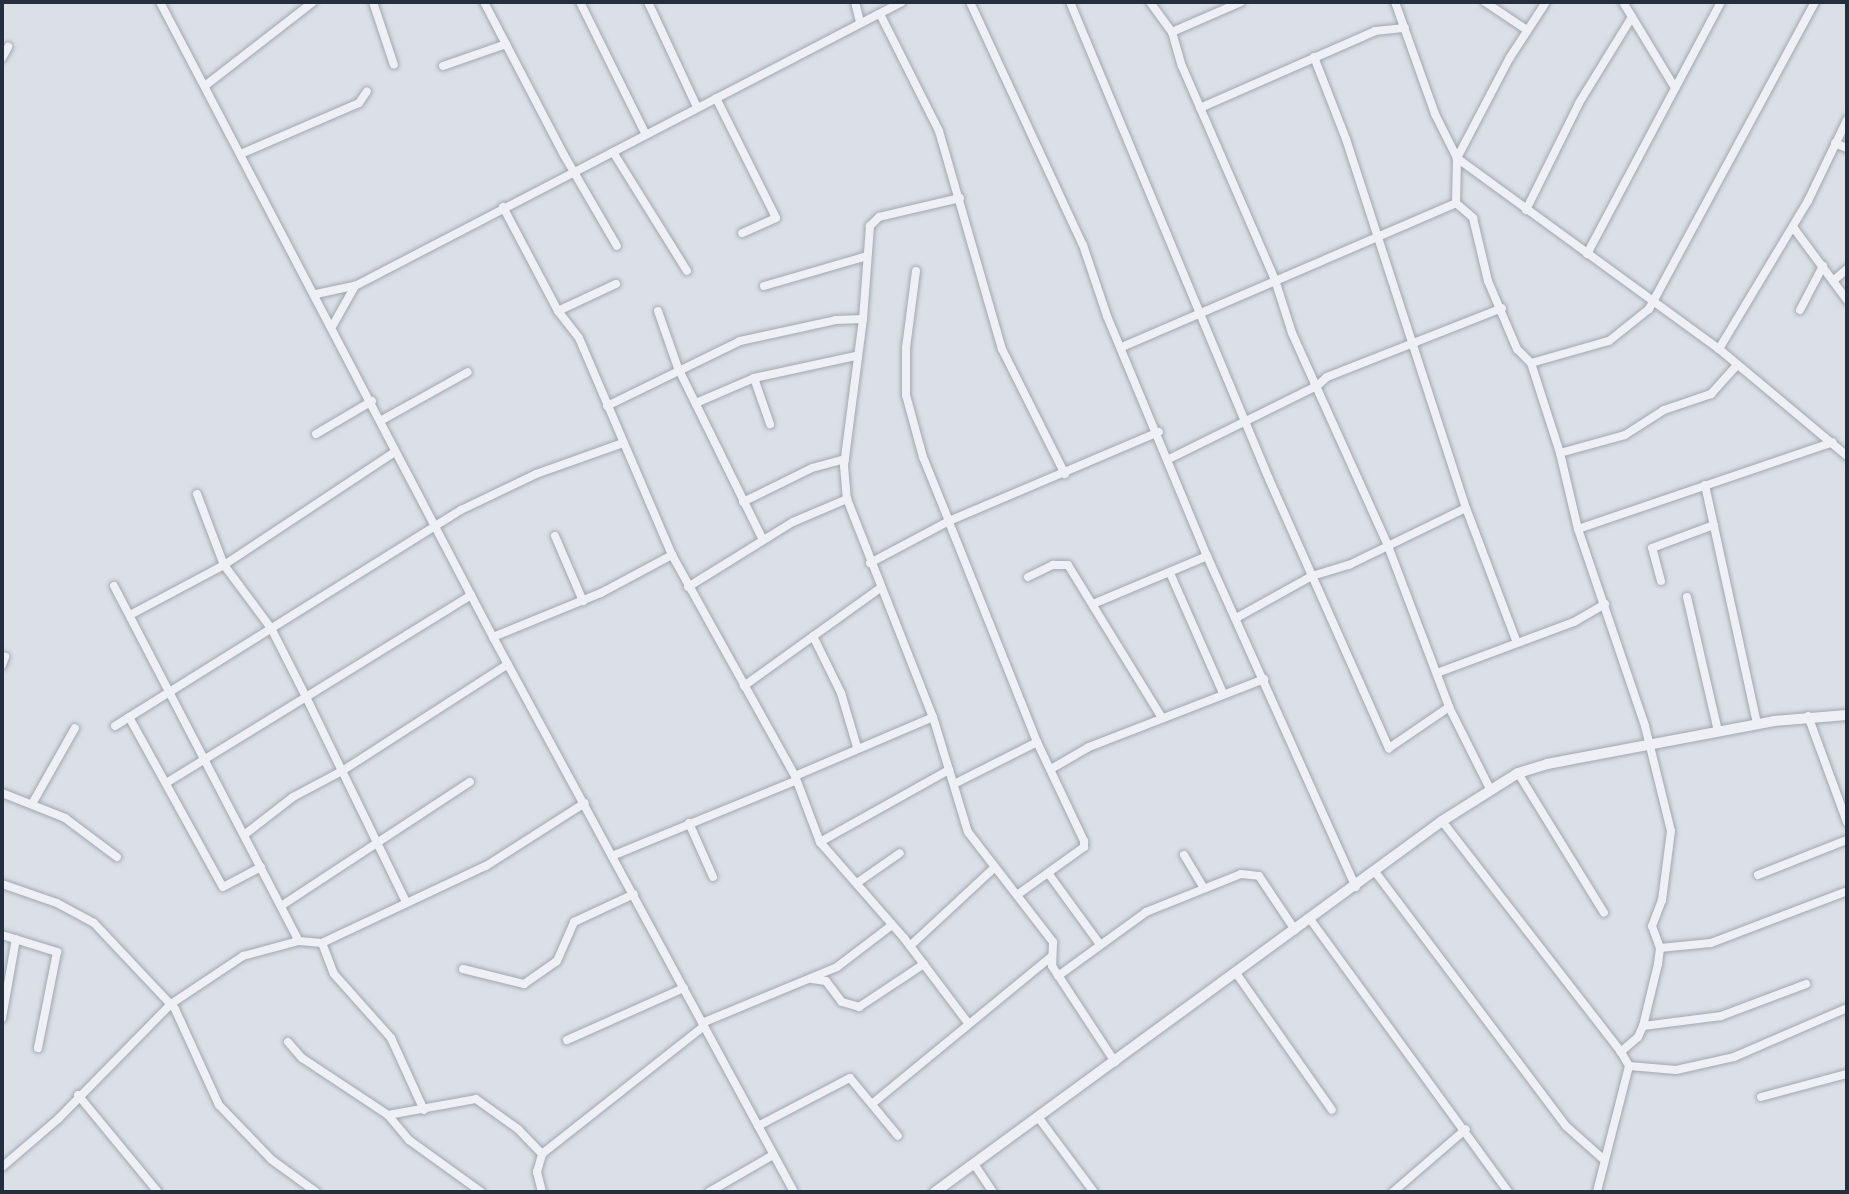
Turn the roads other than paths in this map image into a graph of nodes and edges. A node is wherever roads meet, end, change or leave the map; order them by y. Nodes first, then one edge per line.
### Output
1 (173, 2) edge
2 (313, 2) edge
3 (373, 2) edge
4 (484, 2) edge
5 (580, 2) edge
6 (648, 2) edge
7 (855, 2) edge
8 (902, 2) edge
9 (970, 2) edge
10 (1070, 2) edge
11 (1150, 2) edge
12 (1241, 2) edge
13 (1395, 2) edge
14 (1485, 2) edge
15 (1546, 2) edge
16 (1623, 2) edge
17 (1721, 2) edge
18 (1815, 2) edge
19 (162, 5) edge
20 (880, 14) junction
21 (1632, 17) junction
22 (860, 22) junction
23 (1405, 28) junction
24 (1527, 30) junction
25 (1172, 32) junction
26 (506, 44) junction
27 (8, 47) dead end
28 (1314, 57) junction
29 (2, 58) edge
30 (394, 65) dead end
31 (443, 66) dead end
32 (206, 85) junction
33 (1675, 88) junction
34 (367, 91) dead end
35 (716, 98) junction
36 (696, 107) junction
37 (1200, 108) junction
38 (1847, 120) edge
39 (646, 135) junction
40 (1835, 143) junction
41 (1847, 148) edge
42 (613, 152) junction
43 (243, 153) junction
44 (1457, 158) junction
45 (574, 172) junction
46 (960, 198) junction
47 (1457, 203) junction
48 (503, 207) junction
49 (1527, 210) junction
50 (1793, 227) junction
51 (742, 233) dead end
52 (1376, 239) junction
53 (617, 246) dead end
54 (1587, 254) junction
55 (867, 256) junction
56 (1823, 266) junction
57 (1847, 269) edge
58 (687, 271) dead end
59 (916, 271) dead end
60 (1275, 280) junction
61 (1834, 280) junction
62 (617, 284) dead end
63 (355, 286) junction
64 (764, 286) dead end
65 (316, 294) junction
66 (1655, 300) junction
67 (1847, 300) edge
68 (1502, 308) junction
69 (1800, 310) dead end
70 (558, 311) junction
71 (658, 311) dead end
72 (1199, 313) junction
73 (863, 319) junction
74 (332, 325) junction
75 (1413, 344) junction
76 (1122, 347) junction
77 (1719, 349) junction
78 (856, 356) junction
79 (1531, 363) junction
80 (1737, 365) junction
81 (678, 368) junction
82 (468, 372) dead end
83 (754, 378) junction
84 (1317, 386) junction
85 (372, 401) junction
86 (696, 403) junction
87 (607, 406) junction
88 (382, 420) junction
89 (1245, 420) junction
90 (770, 425) dead end
91 (1159, 432) junction
92 (316, 434) dead end
93 (1833, 442) junction
94 (623, 443) junction
95 (395, 452) junction
96 (1560, 453) junction
97 (1847, 456) edge
98 (845, 459) junction
99 (1170, 459) junction
100 (1065, 474) junction
101 (1705, 485) junction
102 (197, 494) dead end
103 (847, 499) junction
104 (743, 502) junction
105 (1466, 508) junction
106 (949, 522) junction
107 (436, 525) junction
108 (1714, 525) junction
109 (1578, 528) junction
110 (555, 536) dead end
111 (763, 540) junction
112 (1388, 547) junction
113 (672, 555) junction
114 (1208, 556) junction
115 (870, 563) junction
116 (224, 565) junction
117 (1170, 573) junction
118 (1312, 576) junction
119 (1028, 577) dead end
120 (1661, 581) dead end
121 (114, 586) dead end
122 (688, 587) junction
123 (879, 589) junction
124 (471, 595) junction
125 (1687, 597) dead end
126 (583, 601) junction
127 (1093, 604) junction
128 (1605, 604) junction
129 (1597, 612) junction
130 (1608, 613) junction
131 (130, 615) junction
132 (1238, 617) junction
133 (271, 628) junction
134 (813, 636) junction
135 (493, 637) junction
136 (1517, 643) junction
137 (508, 664) junction
138 (1437, 673) junction
139 (1264, 679) junction
140 (744, 686) junction
141 (171, 691) junction
142 (1223, 693) junction
143 (306, 697) junction
144 (1449, 707) junction
145 (1847, 715) edge
146 (1808, 716) junction
147 (129, 717) junction
148 (933, 717) junction
149 (1162, 718) junction
150 (1757, 724) junction
151 (115, 726) dead end
152 (75, 728) dead end
153 (1718, 731) junction
154 (1037, 742) junction
155 (1650, 743) junction
156 (857, 747) junction
157 (208, 759) junction
158 (1051, 769) junction
159 (949, 770) junction
160 (342, 771) junction
161 (1518, 773) junction
162 (795, 778) junction
163 (470, 782) dead end
164 (166, 783) junction
165 (954, 784) junction
166 (1490, 789) junction
167 (2, 793) edge
168 (585, 803) junction
169 (32, 804) junction
170 (1442, 821) junction
171 (1847, 822) edge
172 (689, 823) junction
173 (244, 835) junction
174 (1847, 840) edge
175 (820, 842) junction
176 (376, 845) junction
177 (900, 852) dead end
178 (1184, 855) dead end
179 (612, 856) junction
180 (117, 857) dead end
181 (261, 867) junction
182 (994, 868) junction
183 (1048, 873) junction
184 (1376, 873) junction
185 (1758, 875) dead end
186 (713, 877) dead end
187 (858, 883) junction
188 (2, 884) edge
189 (1203, 887) junction
190 (1356, 887) junction
191 (1847, 891) edge
192 (634, 894) junction
193 (1017, 895) junction
194 (406, 901) junction
195 (281, 906) junction
196 (1604, 913) dead end
197 (1310, 919) junction
198 (892, 925) junction
199 (1295, 930) junction
200 (2, 935) edge
201 (16, 939) junction
202 (299, 941) junction
203 (322, 943) junction
204 (1099, 943) junction
205 (910, 946) junction
206 (1660, 948) junction
207 (1051, 957) junction
208 (923, 964) junction
209 (463, 969) dead end
210 (1236, 973) junction
211 (1058, 976) junction
212 (812, 979) junction
213 (1807, 984) dead end
214 (684, 988) junction
215 (171, 1004) junction
216 (1847, 1008) edge
217 (2, 1018) edge
218 (968, 1023) junction
219 (703, 1025) junction
220 (1643, 1026) junction
221 (567, 1040) dead end
222 (288, 1042) dead end
223 (38, 1048) dead end
224 (1621, 1052) junction
225 (1115, 1062) junction
226 (1629, 1066) junction
227 (1847, 1074) edge
228 (78, 1095) junction
229 (1761, 1097) dead end
230 (873, 1103) junction
231 (424, 1110) junction
232 (1332, 1110) dead end
233 (387, 1115) junction
234 (1038, 1116) junction
235 (758, 1126) junction
236 (1466, 1129) junction
237 (898, 1136) dead end
238 (542, 1154) junction
239 (774, 1155) junction
240 (1602, 1159) junction
241 (974, 1164) junction
242 (2, 1167) edge
243 (938, 1191) edge
244 (159, 1192) edge
245 (316, 1192) edge
246 (481, 1192) edge
247 (542, 1192) edge
248 (709, 1192) edge
249 (794, 1192) edge
250 (993, 1192) edge
251 (1094, 1192) edge
252 (1393, 1192) edge
253 (1508, 1192) edge
254 (1597, 1192) edge

1 - 19 street
2 - 32 street
3 - 30 street
4 - 26 street
5 - 39 street
6 - 36 street
7 - 22 street
8 - 20 street
9 - 76 street
10 - 72 street
11 - 25 street
12 - 25 street
13 - 23 street
14 - 24 street
15 - 24 street
16 - 21 street
17 - 33 street
18 - 66 street
19 - 32 street
20 - 22 street
20 - 46 street
21 - 33 street
21 - 49 street
22 - 35 street
23 - 28 street
23 - 44 street
24 - 44 street
25 - 37 street
26 - 31 street
26 - 45 street
27 - 29 street
28 - 37 street
28 - 52 street
32 - 43 street
33 - 54 street
34 - 43 street
35 - 36 street
35 - 51 street
36 - 39 street
37 - 60 street
38 - 40 street
39 - 42 street
40 - 41 street
40 - 50 street
42 - 45 street
42 - 58 street
43 - 65 street
44 - 47 street
44 - 49 street
45 - 48 street
45 - 53 street
46 - 55 street
46 - 100 street
47 - 52 street
47 - 68 street
48 - 63 street
48 - 70 street
49 - 54 street
50 - 56 street
50 - 77 street
52 - 60 street
52 - 75 street
54 - 66 street
55 - 64 street
55 - 73 street
56 - 61 street
56 - 69 street
57 - 61 street
59 - 106 street
60 - 72 street
60 - 84 street
61 - 67 street
62 - 70 street
63 - 65 street
63 - 74 street
65 - 74 street
66 - 77 street
66 - 79 street
68 - 75 street
68 - 79 street
70 - 87 street
71 - 81 street
72 - 76 street
72 - 89 street
73 - 78 street
73 - 81 street
74 - 85 street
75 - 84 street
75 - 105 street
76 - 91 street
77 - 80 street
78 - 83 street
78 - 98 street
79 - 96 street
80 - 93 street
80 - 96 street
81 - 86 street
81 - 87 street
82 - 88 street
83 - 86 street
83 - 90 street
84 - 89 street
84 - 112 street
85 - 88 street
85 - 92 street
86 - 104 street
87 - 94 street
88 - 95 street
89 - 99 street
89 - 118 street
91 - 99 street
91 - 100 street
93 - 97 street
93 - 101 street
94 - 107 street
94 - 113 street
95 - 107 street
95 - 116 street
96 - 109 street
98 - 103 street
98 - 104 street
99 - 114 street
100 - 106 street
101 - 108 street
101 - 109 street
102 - 116 street
103 - 111 street
103 - 115 street
104 - 111 street
105 - 112 street
105 - 136 street
106 - 115 street
106 - 154 street
107 - 124 street
107 - 133 street
108 - 120 street
108 - 150 street
109 - 128 street
110 - 126 street
111 - 122 street
112 - 118 street
112 - 138 street
113 - 122 street
113 - 126 street
114 - 117 street
114 - 132 street
115 - 123 street
116 - 131 street
116 - 133 street
117 - 127 street
117 - 142 street
118 - 132 street
118 - 144 street
119 - 127 street
121 - 131 street
122 - 140 street
123 - 134 street
123 - 148 street
124 - 135 street
124 - 143 street
125 - 153 street
126 - 135 street
127 - 149 street
128 - 129 street
128 - 130 street
129 - 130 street
129 - 136 street
130 - 155 street
131 - 141 street
132 - 139 street
133 - 141 street
133 - 143 street
134 - 140 street
134 - 156 street
135 - 137 street
136 - 138 street
137 - 160 street
137 - 168 street
138 - 144 street
139 - 142 street
139 - 190 street
140 - 162 street
141 - 147 street
141 - 157 street
142 - 149 street
143 - 157 street
143 - 160 street
144 - 166 street
145 - 146 street
146 - 150 street
146 - 171 street
147 - 151 street
147 - 164 street
148 - 156 street
148 - 159 street
149 - 158 street
150 - 153 street
152 - 169 street
153 - 155 street
154 - 158 street
154 - 165 street
155 - 161 street
155 - 206 street
156 - 162 street
157 - 164 street
157 - 173 street
158 - 183 street
159 - 165 street
159 - 175 street
160 - 173 street
160 - 176 street
161 - 166 street
161 - 196 street
162 - 172 street
162 - 175 street
163 - 176 street
164 - 181 street
165 - 182 street
166 - 170 street
167 - 169 street
168 - 179 street
168 - 194 street
169 - 180 street
170 - 184 street
170 - 224 street
172 - 179 street
172 - 186 street
173 - 181 street
174 - 185 street
175 - 187 street
176 - 194 street
176 - 195 street
177 - 187 street
178 - 189 street
179 - 192 street
181 - 195 street
182 - 193 street
182 - 205 street
183 - 193 street
183 - 204 street
184 - 190 street
184 - 240 street
187 - 198 street
188 - 215 street
189 - 199 street
189 - 204 street
190 - 197 street
191 - 206 street
192 - 209 street
192 - 214 street
193 - 207 street
194 - 203 street
195 - 202 street
197 - 199 street
197 - 236 street
198 - 205 street
198 - 212 street
199 - 210 street
200 - 201 street
201 - 217 street
201 - 223 street
202 - 203 street
202 - 215 street
203 - 231 street
204 - 211 street
205 - 208 street
206 - 220 street
207 - 211 street
207 - 218 street
208 - 212 street
208 - 218 street
210 - 225 street
210 - 232 street
211 - 225 street
212 - 219 street
213 - 220 street
214 - 219 street
214 - 221 street
215 - 228 street
215 - 245 street
216 - 226 street
218 - 230 street
219 - 235 street
219 - 238 street
220 - 224 street
222 - 233 street
224 - 226 street
225 - 234 street
226 - 240 street
227 - 229 street
228 - 242 street
228 - 244 street
230 - 235 street
230 - 237 street
231 - 233 street
231 - 238 street
233 - 246 street
234 - 241 street
234 - 251 street
235 - 239 street
236 - 252 street
236 - 253 street
238 - 247 street
239 - 248 street
239 - 249 street
240 - 254 street
241 - 243 street
241 - 250 street

